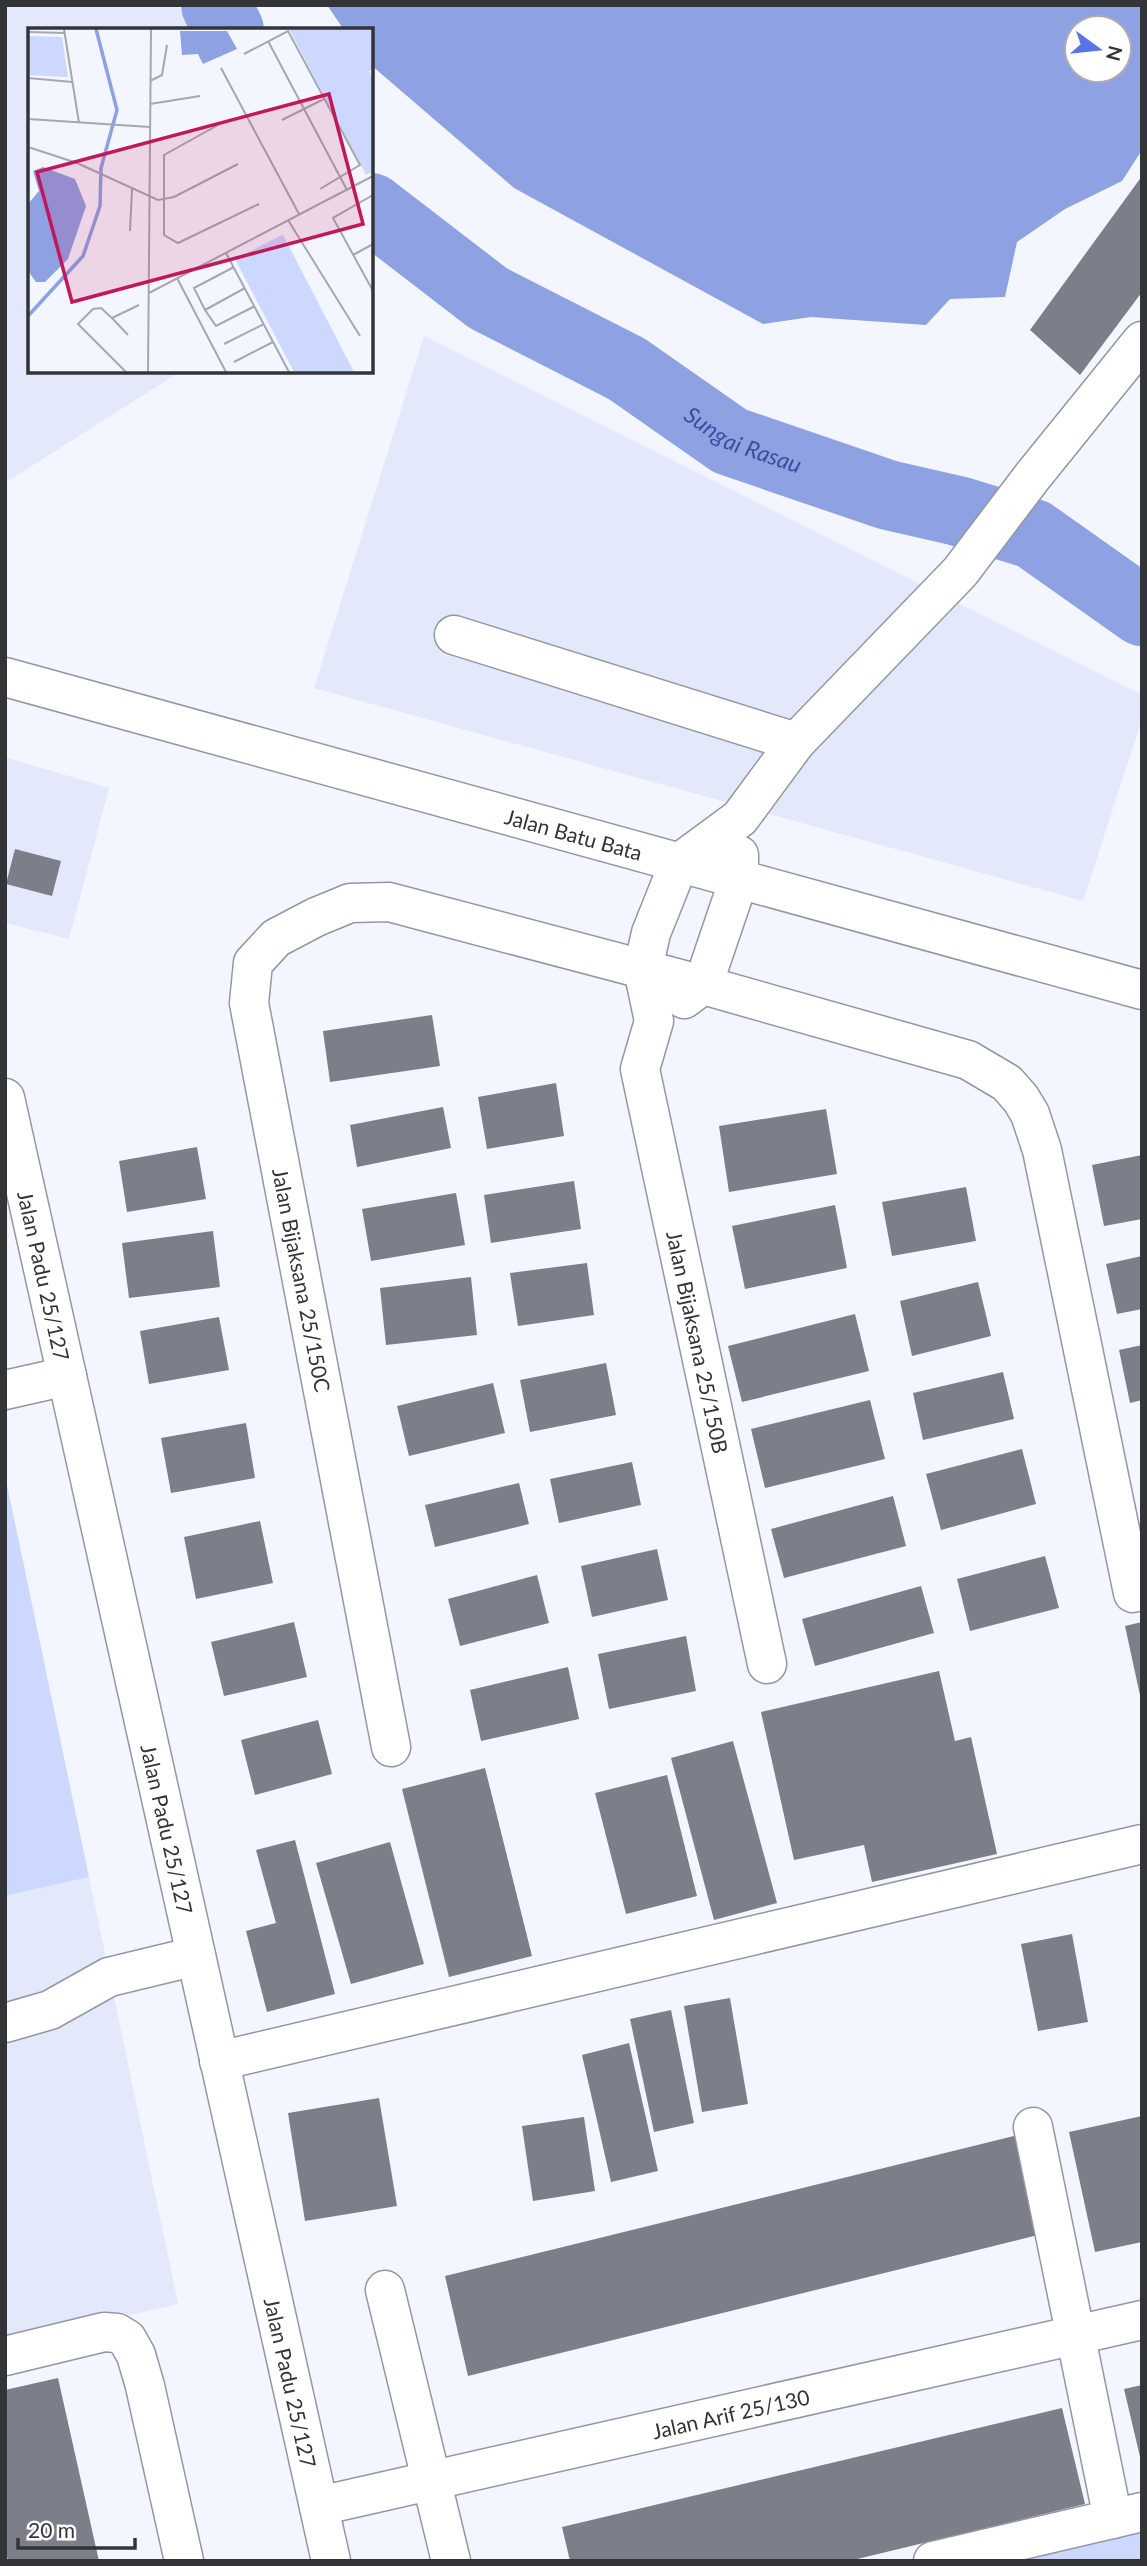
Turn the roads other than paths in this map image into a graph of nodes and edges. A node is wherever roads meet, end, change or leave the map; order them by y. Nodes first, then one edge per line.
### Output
1 (1142, 341) edge
2 (454, 635) dead end
3 (5, 677) edge
4 (796, 742) junction
5 (740, 818) junction
6 (679, 863) junction
7 (739, 879) junction
8 (643, 969) junction
9 (704, 985) junction
10 (1142, 990) edge
11 (654, 1021) junction
12 (5, 1098) edge
13 (67, 1376) junction
14 (5, 1390) edge
15 (1133, 1592) dead end
16 (767, 1664) dead end
17 (391, 1748) dead end
18 (1142, 1844) edge
19 (196, 1956) junction
20 (5, 2023) edge
21 (219, 2061) junction
22 (1033, 2127) dead end
23 (386, 2290) dead end
24 (1142, 2320) edge
25 (1077, 2336) junction
26 (5, 2356) edge
27 (432, 2481) junction
28 (319, 2506) junction
29 (1127, 2515) edge
30 (184, 2561) edge
31 (331, 2561) edge
32 (451, 2561) edge
33 (933, 2561) edge

1 - 4 street
2 - 4 street
3 - 6 street, Jalan Batu Bata
4 - 5 street
5 - 6 street
5 - 7 street
6 - 7 street, Jalan Batu Bata
6 - 8 street
7 - 9 street
7 - 10 street, Jalan Batu Bata
8 - 9 street, Jalan Bijaksana 25/150C
8 - 11 street
8 - 17 street, Jalan Bijaksana 25/150C
9 - 11 street
9 - 15 street, Jalan Bijaksana 25/150C
11 - 16 street, Jalan Bijaksana 25/150B
12 - 13 street, Jalan Padu 25/127
13 - 14 street
13 - 19 street, Jalan Padu 25/127
18 - 21 street
19 - 20 street
19 - 21 street, Jalan Padu 25/127
21 - 28 street, Jalan Padu 25/127
22 - 25 street
23 - 27 street
24 - 25 street, Jalan Arif 25/130
25 - 27 street, Jalan Arif 25/130
25 - 29 street
26 - 30 street
27 - 28 street, Jalan Arif 25/130
27 - 32 street
28 - 31 street, Jalan Padu 25/127
29 - 33 street

